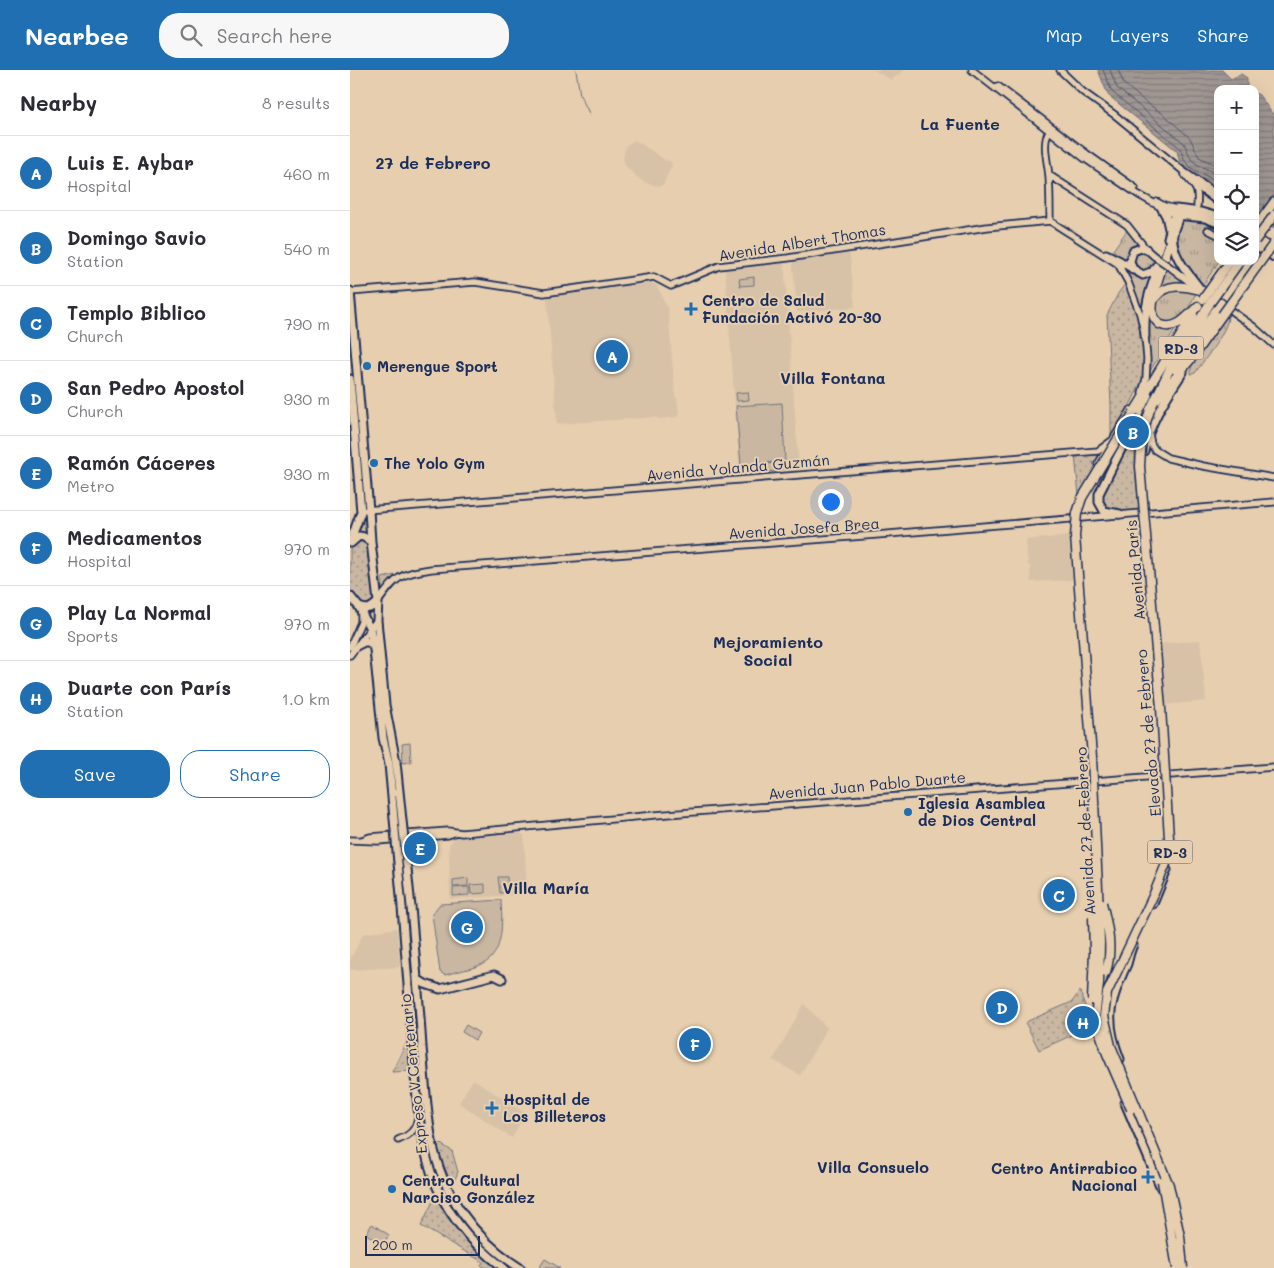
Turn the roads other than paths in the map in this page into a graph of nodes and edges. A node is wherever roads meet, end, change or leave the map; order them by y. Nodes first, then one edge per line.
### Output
1 (972, 70) edge
2 (978, 70) edge
3 (1060, 70) edge
4 (1050, 129) junction
5 (1183, 171) junction
6 (1049, 175) junction
7 (1195, 184) junction
8 (1214, 192) edge
9 (1214, 198) edge
10 (1274, 202) edge
11 (1196, 206) tunnel mouth
12 (1162, 209) junction
13 (1178, 212) junction
14 (1274, 215) edge
15 (1214, 218) edge
16 (1050, 221) junction
17 (1259, 223) edge
18 (1208, 230) tunnel mouth
19 (1172, 233) junction
20 (1214, 233) edge
21 (1259, 234) edge
22 (1259, 241) edge
23 (1274, 243) edge
24 (1259, 248) edge
25 (1146, 250) junction
26 (1274, 250) edge
27 (1106, 254) junction
28 (1274, 257) edge
29 (1160, 262) junction
30 (1227, 265) edge
31 (1236, 265) edge
32 (1133, 270) junction
33 (350, 292) edge
34 (1205, 297) junction
35 (1153, 302) junction
36 (1221, 304) junction
37 (1198, 306) junction
38 (1145, 336) junction
39 (1274, 345) edge
40 (1191, 359) junction
41 (1160, 370) junction
42 (350, 379) edge
43 (1148, 394) junction
44 (1139, 404) junction
45 (1151, 407) junction
46 (1149, 429) junction
47 (1113, 440) junction
48 (1274, 478) edge
49 (1274, 502) edge
50 (369, 510) junction
51 (1144, 511) junction
52 (361, 512) junction
53 (1120, 514) junction
54 (1077, 518) junction
55 (371, 542) junction
56 (350, 543) edge
57 (350, 596) edge
58 (378, 602) junction
59 (359, 607) junction
60 (377, 620) junction
61 (370, 629) junction
62 (358, 645) junction
63 (350, 647) edge
64 (374, 650) junction
65 (350, 655) edge
66 (393, 763) junction
67 (1274, 767) edge
68 (1167, 775) junction
69 (1096, 781) junction
70 (350, 840) edge
71 (1098, 889) junction
72 (1093, 913) dead end
73 (1128, 953) junction
74 (417, 979) junction
75 (502, 979) dead end
76 (1102, 982) junction
77 (1095, 1018) junction
78 (1118, 1066) junction
79 (418, 1118) junction
80 (398, 1140) dead end
81 (504, 1268) edge
82 (520, 1268) edge
83 (1176, 1268) edge
84 (1184, 1268) edge

1 - 4 main road
2 - 4 main road
3 - 5 main road
4 - 6 main road
4 - 12 main road
4 - 13 main road
5 - 7 main road
5 - 8 main road
6 - 16 main road
6 - 25 main road
7 - 9 main road
7 - 11 main road
10 - 17 highway
12 - 13 main road
12 - 19 main road
13 - 15 main road
13 - 19 main road
14 - 21 highway, bridge
16 - 27 main road
16 - 33 main road, Avenida Albert Thomas
18 - 20 main road
19 - 29 main road
19 - 34 main road
19 - 35 highway
22 - 26 main road
23 - 40 highway, RD-3, bridge
24 - 28 main road
25 - 32 main road
25 - 34 main road, bridge
27 - 32 main road
27 - 38 main road
29 - 32 main road
29 - 38 main road
30 - 34 highway, RD-3, bridge
31 - 34 highway, RD-3, bridge
33 - 50 main road
34 - 35 highway
34 - 36 main road
34 - 37 highway, RD-3
34 - 43 highway, RD-3
35 - 37 highway
36 - 39 main road
36 - 43 highway
37 - 41 highway, RD-3
38 - 43 main road
40 - 45 highway
40 - 46 main road, Avenida París
41 - 43 main road
41 - 44 highway, RD-3
42 - 52 main road
43 - 44 highway
43 - 45 highway, RD-3
43 - 47 main road
43 - 53 main road
43 - 54 main road, Avenida 27 de Febrero
44 - 71 highway, RD-3, bridge
45 - 78 highway, Elevado 27 de Febrero / RD-3, bridge
46 - 48 main road
46 - 51 main road, Avenida París / RD-3
47 - 50 main road, Avenida Yolanda Guzmán
47 - 54 main road
49 - 51 main road, Avenida Josefa Brea
50 - 52 main road, Avenida Yolanda Guzmán
50 - 55 main road
51 - 53 main road, Avenida Josefa Brea
51 - 68 main road, Avenida París / RD-3
52 - 56 main road
53 - 54 main road, Avenida Josefa Brea
54 - 58 main road, Avenida Josefa Brea
54 - 69 main road, Avenida 27 de Febrero / RD-3
55 - 56 main road
55 - 58 main road
57 - 59 main road
58 - 59 main road
58 - 60 main road
59 - 61 main road
59 - 63 main road
60 - 61 main road
60 - 66 main road
61 - 62 main road
61 - 64 main road
62 - 64 main road
62 - 65 main road
64 - 66 main road
66 - 74 main road, Expreso V Centenario, bridge
66 - 79 main road, Expreso V Centenario, bridge
67 - 68 main road, Avenida Juan Pablo Duarte
68 - 69 main road, Avenida Juan Pablo Duarte
68 - 73 main road, Avenida París / RD-3
69 - 70 main road, Avenida Juan Pablo Duarte
69 - 76 main road, Avenida 27 de Febrero / RD-3
71 - 76 highway, bridge
71 - 77 highway, RD-3, bridge
72 - 77 highway, bridge
73 - 78 highway, bridge
73 - 84 main road, Avenida París / RD-3
74 - 75 main road
74 - 82 main road, Expreso V Centenario
76 - 83 main road, Avenida 27 de Febrero / RD-3
77 - 83 highway, RD-3, bridge
78 - 84 highway, Elevado 27 de Febrero / RD-3, bridge
79 - 80 main road
79 - 81 main road, Expreso V Centenario

